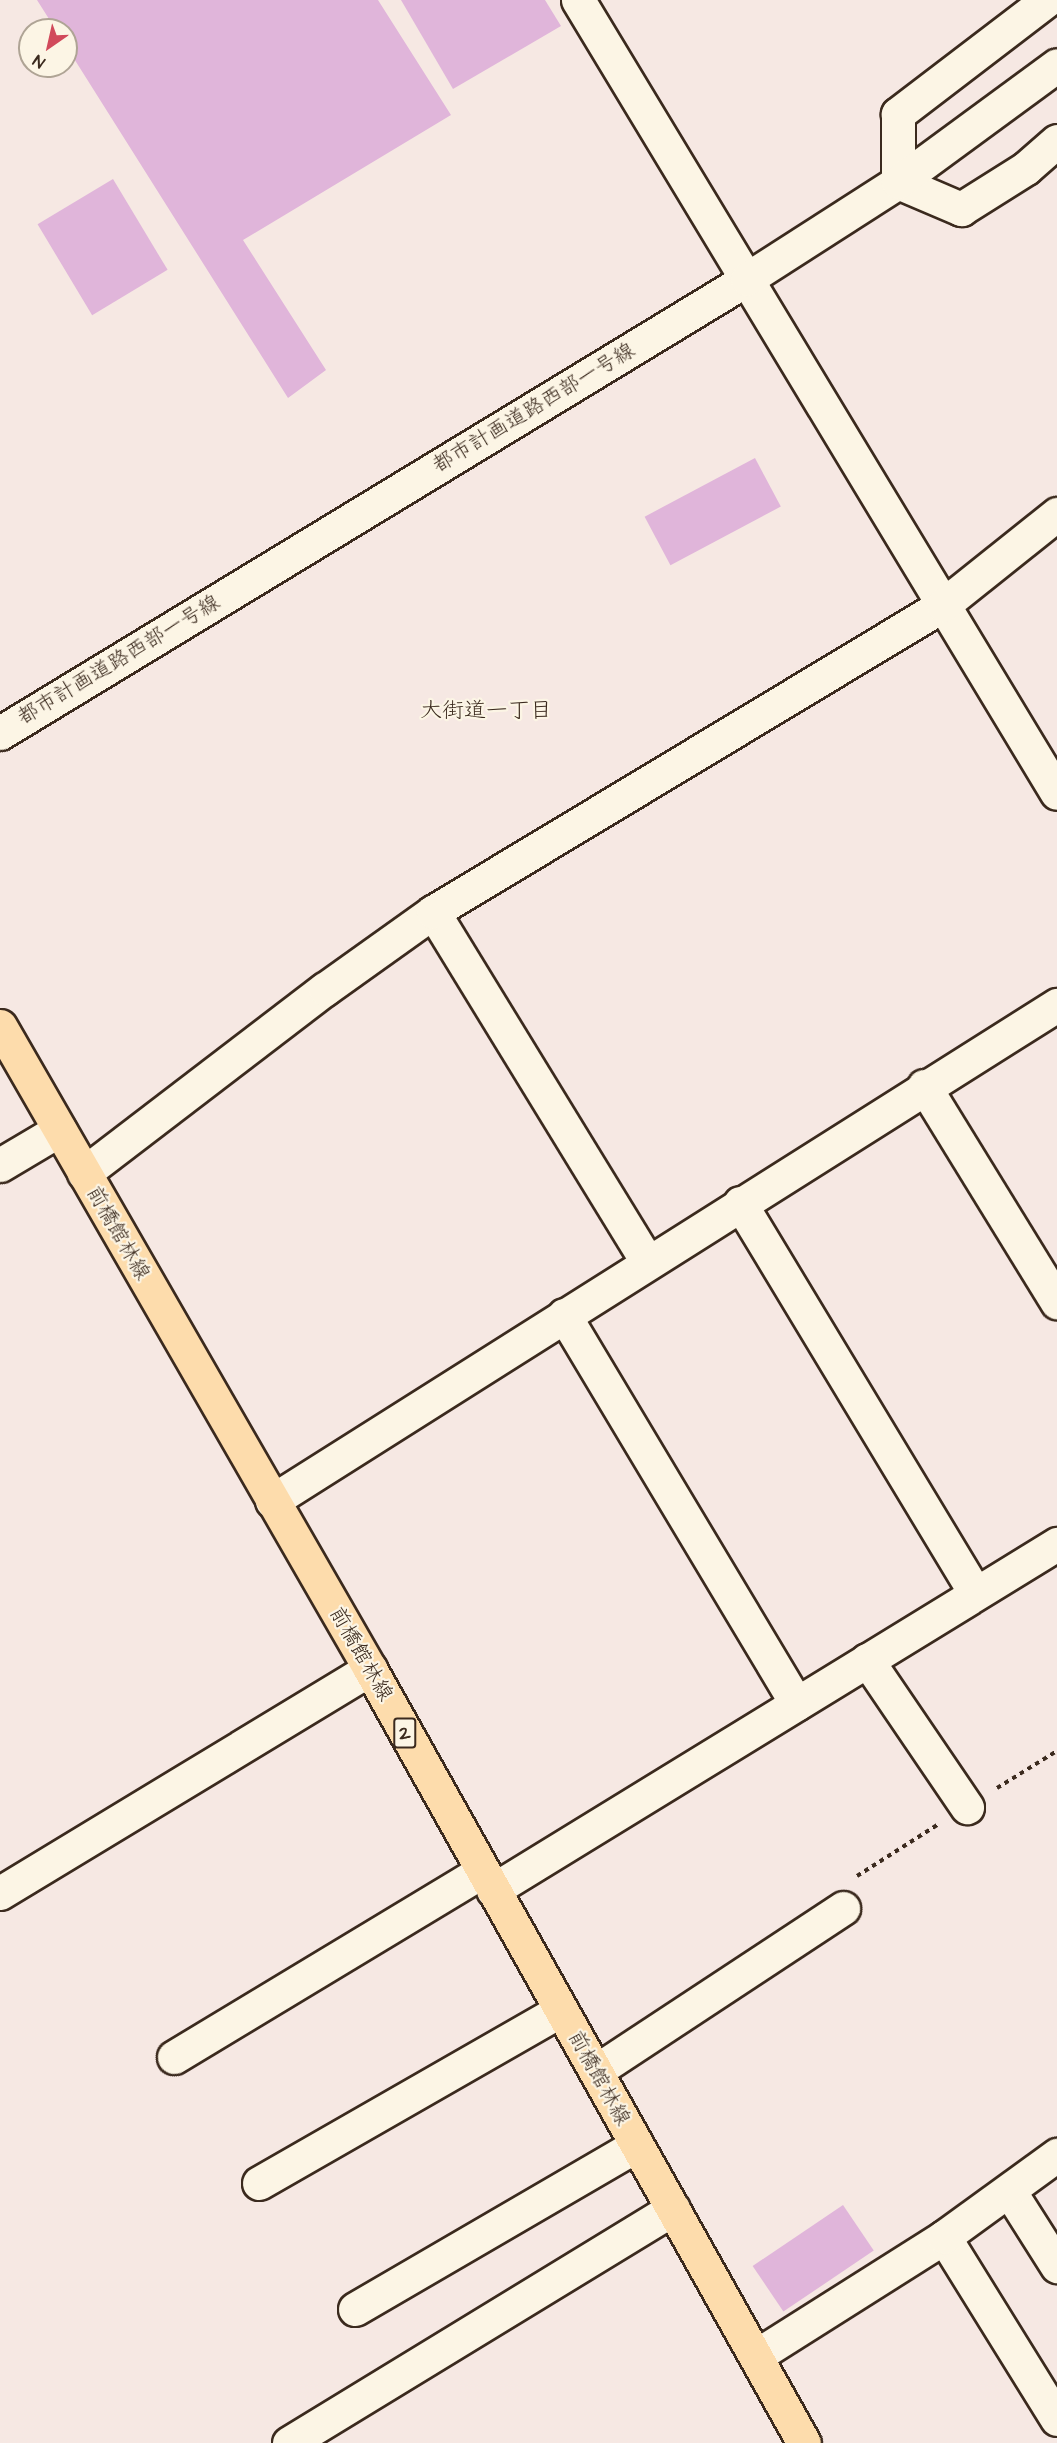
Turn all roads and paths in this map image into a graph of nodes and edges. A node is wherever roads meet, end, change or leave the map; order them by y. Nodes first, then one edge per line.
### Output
1 (578, 0) edge
2 (1047, 0) edge
3 (1057, 65) edge
4 (1057, 141) edge
5 (898, 182) junction
6 (747, 279) junction
7 (1057, 514) edge
8 (943, 605) junction
9 (0, 733) edge
10 (1056, 787) edge
11 (433, 912) junction
12 (1057, 1005) edge
13 (0, 1026) edge
14 (924, 1086) junction
15 (59, 1130) junction
16 (0, 1165) edge
17 (84, 1173) junction
18 (740, 1203) junction
19 (647, 1261) junction
20 (1057, 1302) edge
21 (564, 1315) junction
22 (272, 1501) junction
23 (1057, 1544) edge
24 (975, 1592) junction
25 (867, 1660) junction
26 (370, 1669) junction
27 (797, 1704) junction
28 (967, 1807) dead end
29 (488, 1880) junction
30 (0, 1893) edge
31 (843, 1908) dead end
32 (561, 2010) junction
33 (174, 2057) dead end
34 (596, 2071) junction
35 (637, 2145) junction
36 (1057, 2155) edge
37 (259, 2183) dead end
38 (1010, 2192) junction
39 (673, 2209) junction
40 (944, 2237) junction
41 (1057, 2266) edge
42 (355, 2308) dead end
43 (756, 2356) junction
44 (1057, 2419) edge
45 (289, 2443) edge
46 (804, 2443) edge

1 - 6 street
2 - 5 street
3 - 5 street, 都市計画道路西部一号線
4 - 5 street
5 - 6 street, 都市計画道路西部一号線
6 - 8 street
6 - 9 street, 都市計画道路西部一号線
7 - 8 street
8 - 10 street
8 - 11 street
11 - 17 street
11 - 19 street
12 - 14 street
13 - 15 main road, 前橋館林線 / 2
14 - 18 street
14 - 20 street
15 - 16 street
15 - 17 main road, 前橋館林線 / 2
17 - 22 main road, 前橋館林線 / 2
18 - 19 street
18 - 24 street
19 - 21 street
21 - 22 street
21 - 27 street
22 - 26 main road, 前橋館林線 / 2
23 - 24 street
24 - 25 street
25 - 27 street
25 - 28 street
26 - 29 main road, 前橋館林線 / 2
26 - 30 street
27 - 29 street
29 - 32 main road, 前橋館林線 / 2
29 - 33 street
31 - 34 street
32 - 34 main road, 前橋館林線 / 2
32 - 37 street
34 - 35 main road, 前橋館林線 / 2
35 - 39 main road, 前橋館林線 / 2
35 - 42 street
36 - 38 street
38 - 40 street
38 - 41 street
39 - 43 main road, 前橋館林線 / 2
39 - 45 street
40 - 43 street
40 - 44 street
43 - 46 main road, 前橋館林線 / 2

